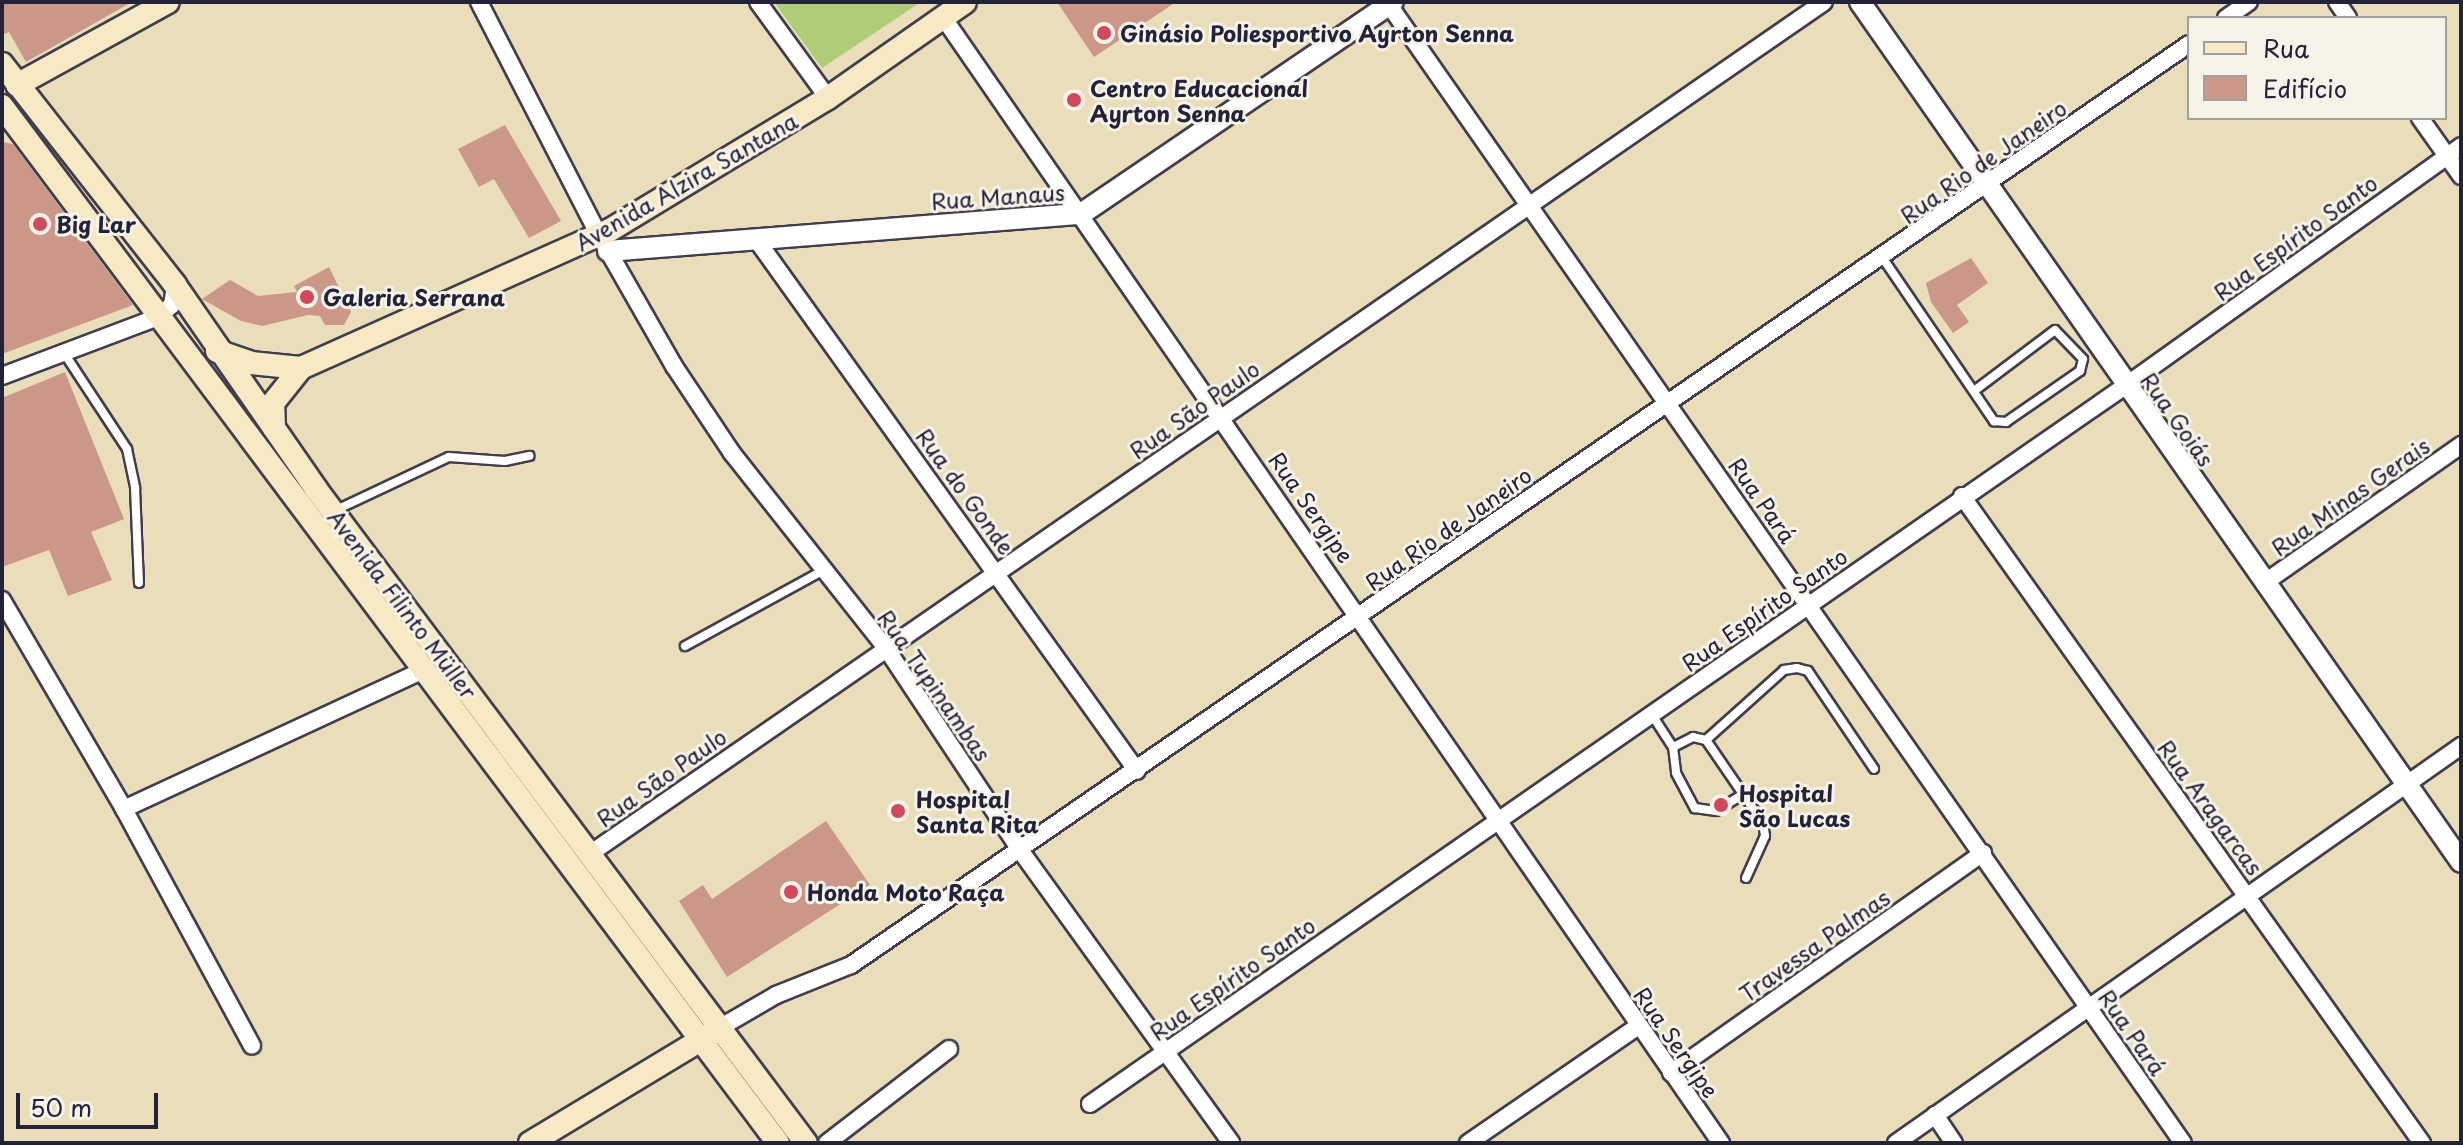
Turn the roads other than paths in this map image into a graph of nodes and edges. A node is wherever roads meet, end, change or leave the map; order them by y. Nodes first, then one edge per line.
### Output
1 (168, 2) edge
2 (479, 2) edge
3 (758, 2) edge
4 (965, 2) edge
5 (1824, 2) edge
6 (1860, 2) edge
7 (2249, 2) edge
8 (1390, 3) edge
9 (2229, 16) edge
10 (943, 17) junction
11 (2187, 45) edge
12 (2, 64) edge
13 (17, 85) junction
14 (828, 98) junction
15 (5, 117) edge
16 (2421, 120) edge
17 (2461, 146) edge
18 (2447, 155) junction
19 (2461, 176) edge
20 (1986, 187) junction
21 (1527, 207) junction
22 (1081, 214) junction
23 (756, 239) junction
24 (603, 243) junction
25 (1882, 257) junction
26 (175, 285) junction
27 (158, 317) junction
28 (216, 351) junction
29 (63, 353) junction
30 (301, 368) junction
31 (2, 376) edge
32 (2125, 386) junction
33 (1974, 391) junction
34 (1667, 401) junction
35 (1222, 416) junction
36 (274, 428) junction
37 (2461, 445) edge
38 (529, 456) dead end
39 (1962, 496) junction
40 (333, 511) junction
41 (824, 570) junction
42 (998, 573) junction
43 (139, 583) dead end
44 (2264, 583) junction
45 (2, 600) edge
46 (1809, 604) junction
47 (1361, 616) junction
48 (685, 646) dead end
49 (886, 648) junction
50 (421, 671) junction
51 (1652, 714) junction
52 (1706, 740) junction
53 (2461, 746) edge
54 (1673, 747) junction
55 (1874, 769) dead end
56 (1137, 771) junction
57 (2406, 784) junction
58 (1743, 794) junction
59 (124, 809) junction
60 (1500, 819) junction
61 (1020, 850) junction
62 (591, 853) junction
63 (1983, 853) junction
64 (2461, 862) edge
65 (1746, 878) dead end
66 (2246, 894) junction
67 (2087, 1006) junction
68 (1638, 1026) junction
69 (721, 1027) junction
70 (701, 1039) junction
71 (252, 1046) dead end
72 (949, 1049) dead end
73 (1165, 1051) junction
74 (1671, 1073) junction
75 (1090, 1104) dead end
76 (1935, 1115) junction
77 (530, 1143) edge
78 (778, 1143) edge
79 (806, 1143) edge
80 (827, 1143) edge
81 (1231, 1143) edge
82 (1468, 1143) edge
83 (1721, 1143) edge
84 (1896, 1143) edge
85 (1954, 1143) edge
86 (2183, 1143) edge
87 (2422, 1143) edge

1 - 13 main road
2 - 24 street, Rua Tupinambas
3 - 14 street
4 - 10 main road, Avenida Alzira Santana
5 - 21 street, Rua São Paulo
6 - 20 street, Rua Goiás
7 - 9 street
8 - 21 street, Rua Pará
8 - 22 street, Rua Manaus
10 - 14 main road, Avenida Alzira Santana
10 - 22 street, Rua Sergipe
11 - 20 street, Rua Rio de Janeiro
12 - 13 main road, Avenida Filinto Müller
13 - 15 main road
13 - 26 main road, Avenida Filinto Müller
14 - 24 main road, Avenida Alzira Santana
15 - 27 main road, Avenida Filinto Müller
16 - 18 street
17 - 18 street, Rua Espírito Santo
18 - 19 street
18 - 32 street, Rua Espírito Santo
20 - 25 street, Rua Rio de Janeiro
20 - 32 street, Rua Goiás
21 - 34 street, Rua Pará
21 - 35 street, Rua São Paulo
22 - 23 street, Rua Manaus
22 - 35 street, Rua Sergipe
23 - 24 street, Rua Manaus
23 - 42 street, Rua do Gonde
24 - 30 main road, Avenida Alzira Santana
24 - 41 street, Rua Tupinambas
25 - 33 lane
25 - 34 street, Rua Rio de Janeiro
26 - 27 street
26 - 28 main road, Avenida Filinto Müller
27 - 28 main road, Avenida Alzira Santana
27 - 29 street
27 - 50 main road, Avenida Filinto Müller
28 - 30 main road, Avenida Alzira Santana
28 - 36 main road, Avenida Filinto Müller
29 - 31 street
29 - 43 lane
30 - 36 main road, Avenida Alzira Santana
32 - 39 street, Rua Espírito Santo
32 - 44 street, Rua Goiás
33 - 33 lane
34 - 46 street, Rua Pará
34 - 47 street, Rua Rio de Janeiro
35 - 42 street, Rua São Paulo
35 - 47 street, Rua Sergipe
36 - 40 main road, Avenida Filinto Müller
37 - 44 street, Rua Minas Gerais
38 - 40 lane
39 - 46 street, Rua Espírito Santo
39 - 66 street, Rua Aragarcas
40 - 62 main road, Avenida Filinto Müller
41 - 48 lane
41 - 49 street, Rua Tupinambas
42 - 49 street, Rua São Paulo
42 - 56 street, Rua do Gonde
44 - 57 street, Rua Goiás
45 - 59 street
46 - 51 street, Rua Espírito Santo
46 - 63 street, Rua Pará
47 - 56 street, Rua Rio de Janeiro
47 - 60 street, Rua Sergipe
49 - 61 street, Rua Tupinambas
49 - 62 street, Rua São Paulo
50 - 59 street
50 - 70 main road, Avenida Filinto Müller
51 - 54 lane
51 - 60 street, Rua Espírito Santo
52 - 54 lane
52 - 55 lane
52 - 58 lane
53 - 57 street
54 - 58 lane
56 - 61 street, Rua Rio de Janeiro
57 - 64 street, Rua Goiás
57 - 66 street
58 - 65 lane
59 - 71 street
60 - 68 street, Rua Sergipe
60 - 73 street, Rua Espírito Santo
61 - 69 street, Rua Rio de Janeiro
61 - 73 street, Rua Tupinambas
62 - 69 main road, Avenida Filinto Müller
63 - 67 street, Rua Pará
63 - 74 street, Travessa Palmas
66 - 67 street
66 - 87 street, Rua Aragarcas
67 - 76 street
67 - 86 street, Rua Pará
68 - 74 street, Rua Sergipe
68 - 82 street
69 - 70 main road
69 - 79 main road, Avenida Filinto Müller
70 - 77 main road
70 - 78 main road, Avenida Filinto Müller
72 - 80 street
73 - 75 street, Rua Espírito Santo
73 - 81 street, Rua Tupinambas
74 - 83 street, Rua Sergipe
76 - 84 street
76 - 85 street

